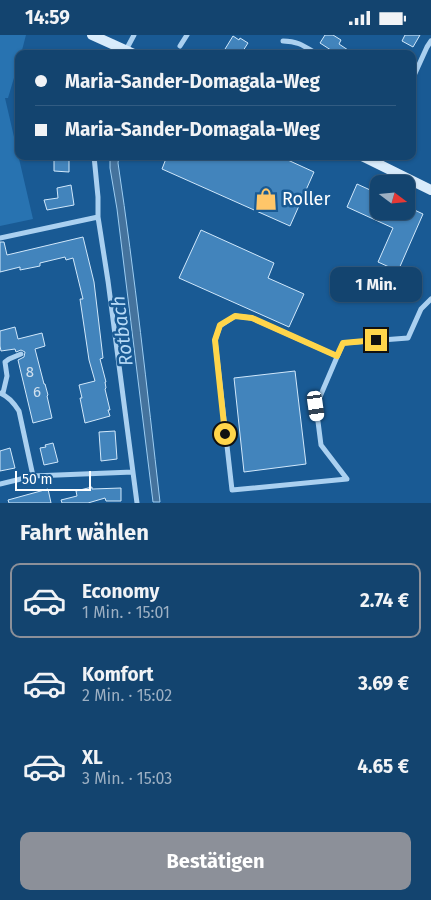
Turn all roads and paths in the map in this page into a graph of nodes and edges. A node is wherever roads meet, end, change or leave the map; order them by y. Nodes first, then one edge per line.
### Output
1 (92, 35) edge
2 (134, 35) edge
3 (187, 35) edge
4 (283, 41) dead end
5 (431, 41) edge
6 (180, 46) dead end
7 (122, 50) edge
8 (129, 50) edge
9 (311, 50) edge
10 (416, 71) edge
11 (94, 160) edge
12 (379, 160) edge
13 (431, 190) edge
14 (98, 217) junction
15 (0, 238) edge
16 (431, 299) edge
17 (21, 355) dead end
18 (337, 356) junction
19 (1, 393) edge
20 (133, 472) junction
21 (34, 476) junction
22 (0, 484) edge
23 (137, 503) edge

1 - 7 main road
2 - 8 street
3 - 6 street
4 - 9 street
5 - 10 street
11 - 14 street
12 - 13 main road
14 - 15 street
14 - 20 street
16 - 18 street
17 - 19 street
18 - 18 street
19 - 21 street
20 - 21 street
20 - 23 street
21 - 22 street

